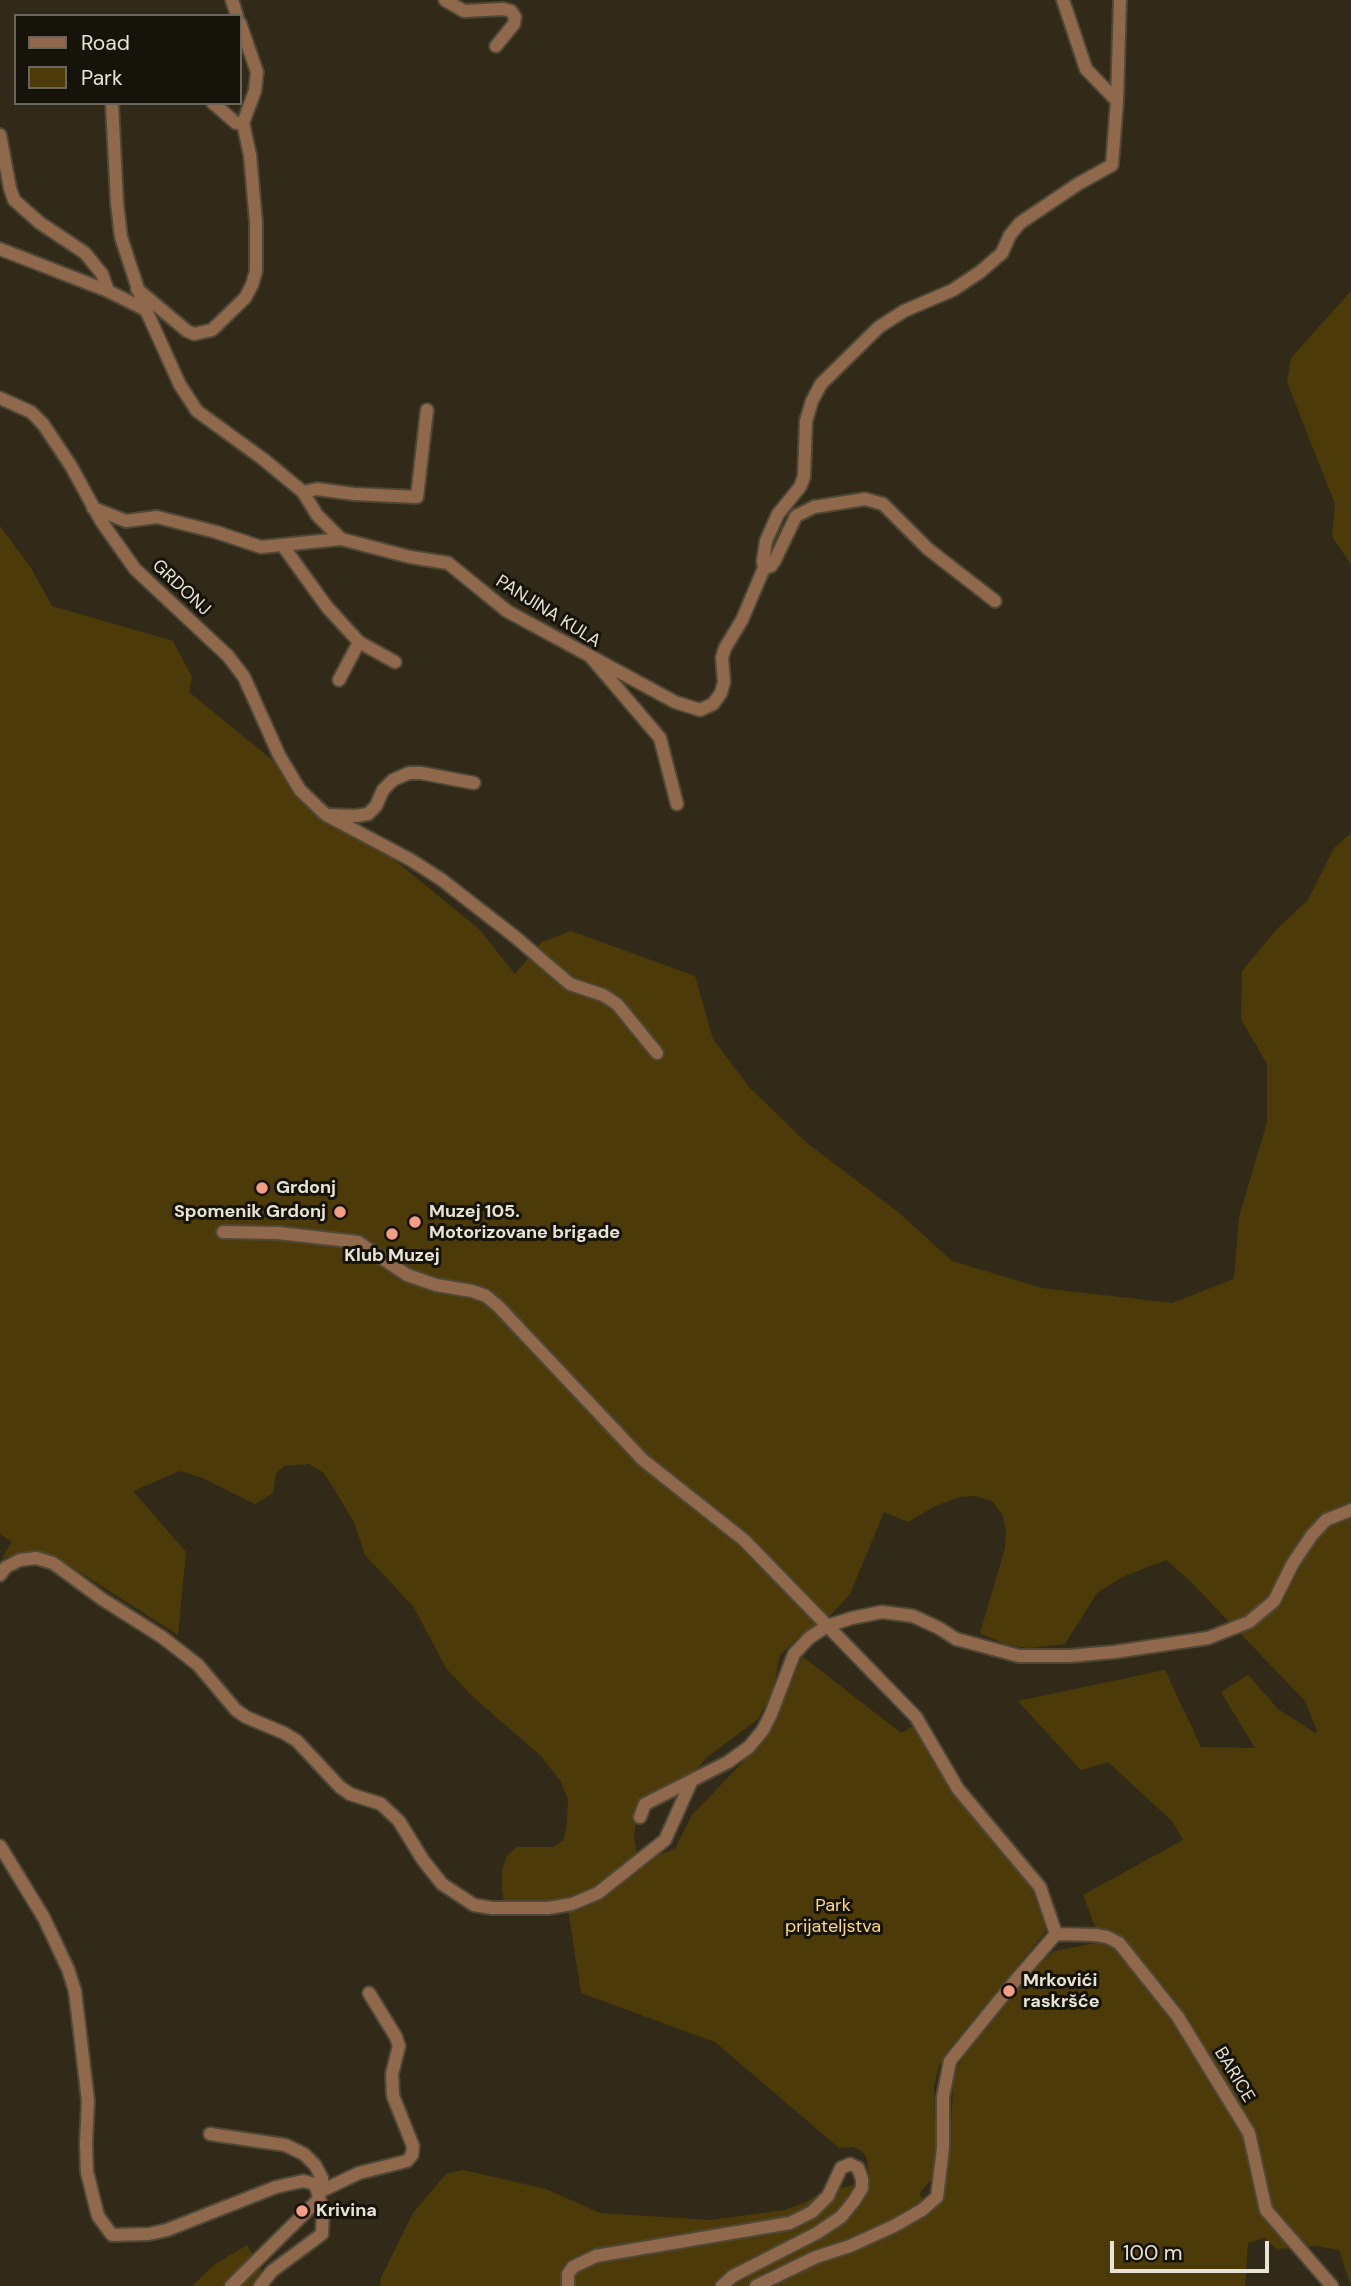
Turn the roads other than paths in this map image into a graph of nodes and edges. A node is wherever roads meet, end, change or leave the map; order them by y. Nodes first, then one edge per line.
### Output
1 (445, 0) edge
2 (1063, 0) edge
3 (1120, 0) edge
4 (242, 29) edge
5 (496, 46) dead end
6 (1117, 101) junction
7 (112, 105) edge
8 (215, 105) edge
9 (243, 123) junction
10 (0, 135) edge
11 (0, 248) edge
12 (138, 289) junction
13 (108, 290) junction
14 (146, 310) junction
15 (0, 398) edge
16 (427, 410) dead end
17 (303, 492) junction
18 (93, 508) junction
19 (341, 539) junction
20 (283, 546) junction
21 (764, 568) junction
22 (995, 601) dead end
23 (359, 642) junction
24 (590, 656) junction
25 (395, 662) dead end
26 (339, 680) dead end
27 (474, 783) dead end
28 (677, 804) dead end
29 (326, 815) junction
30 (657, 1053) dead end
31 (223, 1232) dead end
32 (1351, 1510) edge
33 (0, 1575) edge
34 (827, 1626) junction
35 (691, 1782) junction
36 (640, 1817) dead end
37 (0, 1846) edge
38 (1056, 1934) junction
39 (369, 1993) dead end
40 (210, 2134) dead end
41 (320, 2194) junction
42 (231, 2286) edge
43 (260, 2286) edge
44 (568, 2286) edge
45 (722, 2286) edge
46 (756, 2286) edge
47 (1332, 2286) edge

1 - 5 street
2 - 6 street
3 - 6 street
4 - 9 street
6 - 21 street
7 - 12 street
8 - 9 street
9 - 12 street
10 - 13 street
11 - 13 street
12 - 14 street
13 - 14 street
14 - 17 street
15 - 18 street, GRDONJ
16 - 17 street
17 - 19 street
18 - 20 street
18 - 29 street, GRDONJ
19 - 20 street
19 - 24 street, PANJINA KULA
20 - 23 street
21 - 22 street
21 - 24 street
23 - 25 street
23 - 26 street
24 - 28 street, PANJINA KULA
27 - 29 street
29 - 30 street, GRDONJ
31 - 34 street
32 - 34 street
33 - 35 street
34 - 35 street
34 - 38 street
35 - 36 street
37 - 41 street
38 - 46 street
38 - 47 street, BARICE
39 - 41 street
40 - 41 street
41 - 42 street
41 - 43 street
44 - 45 street

